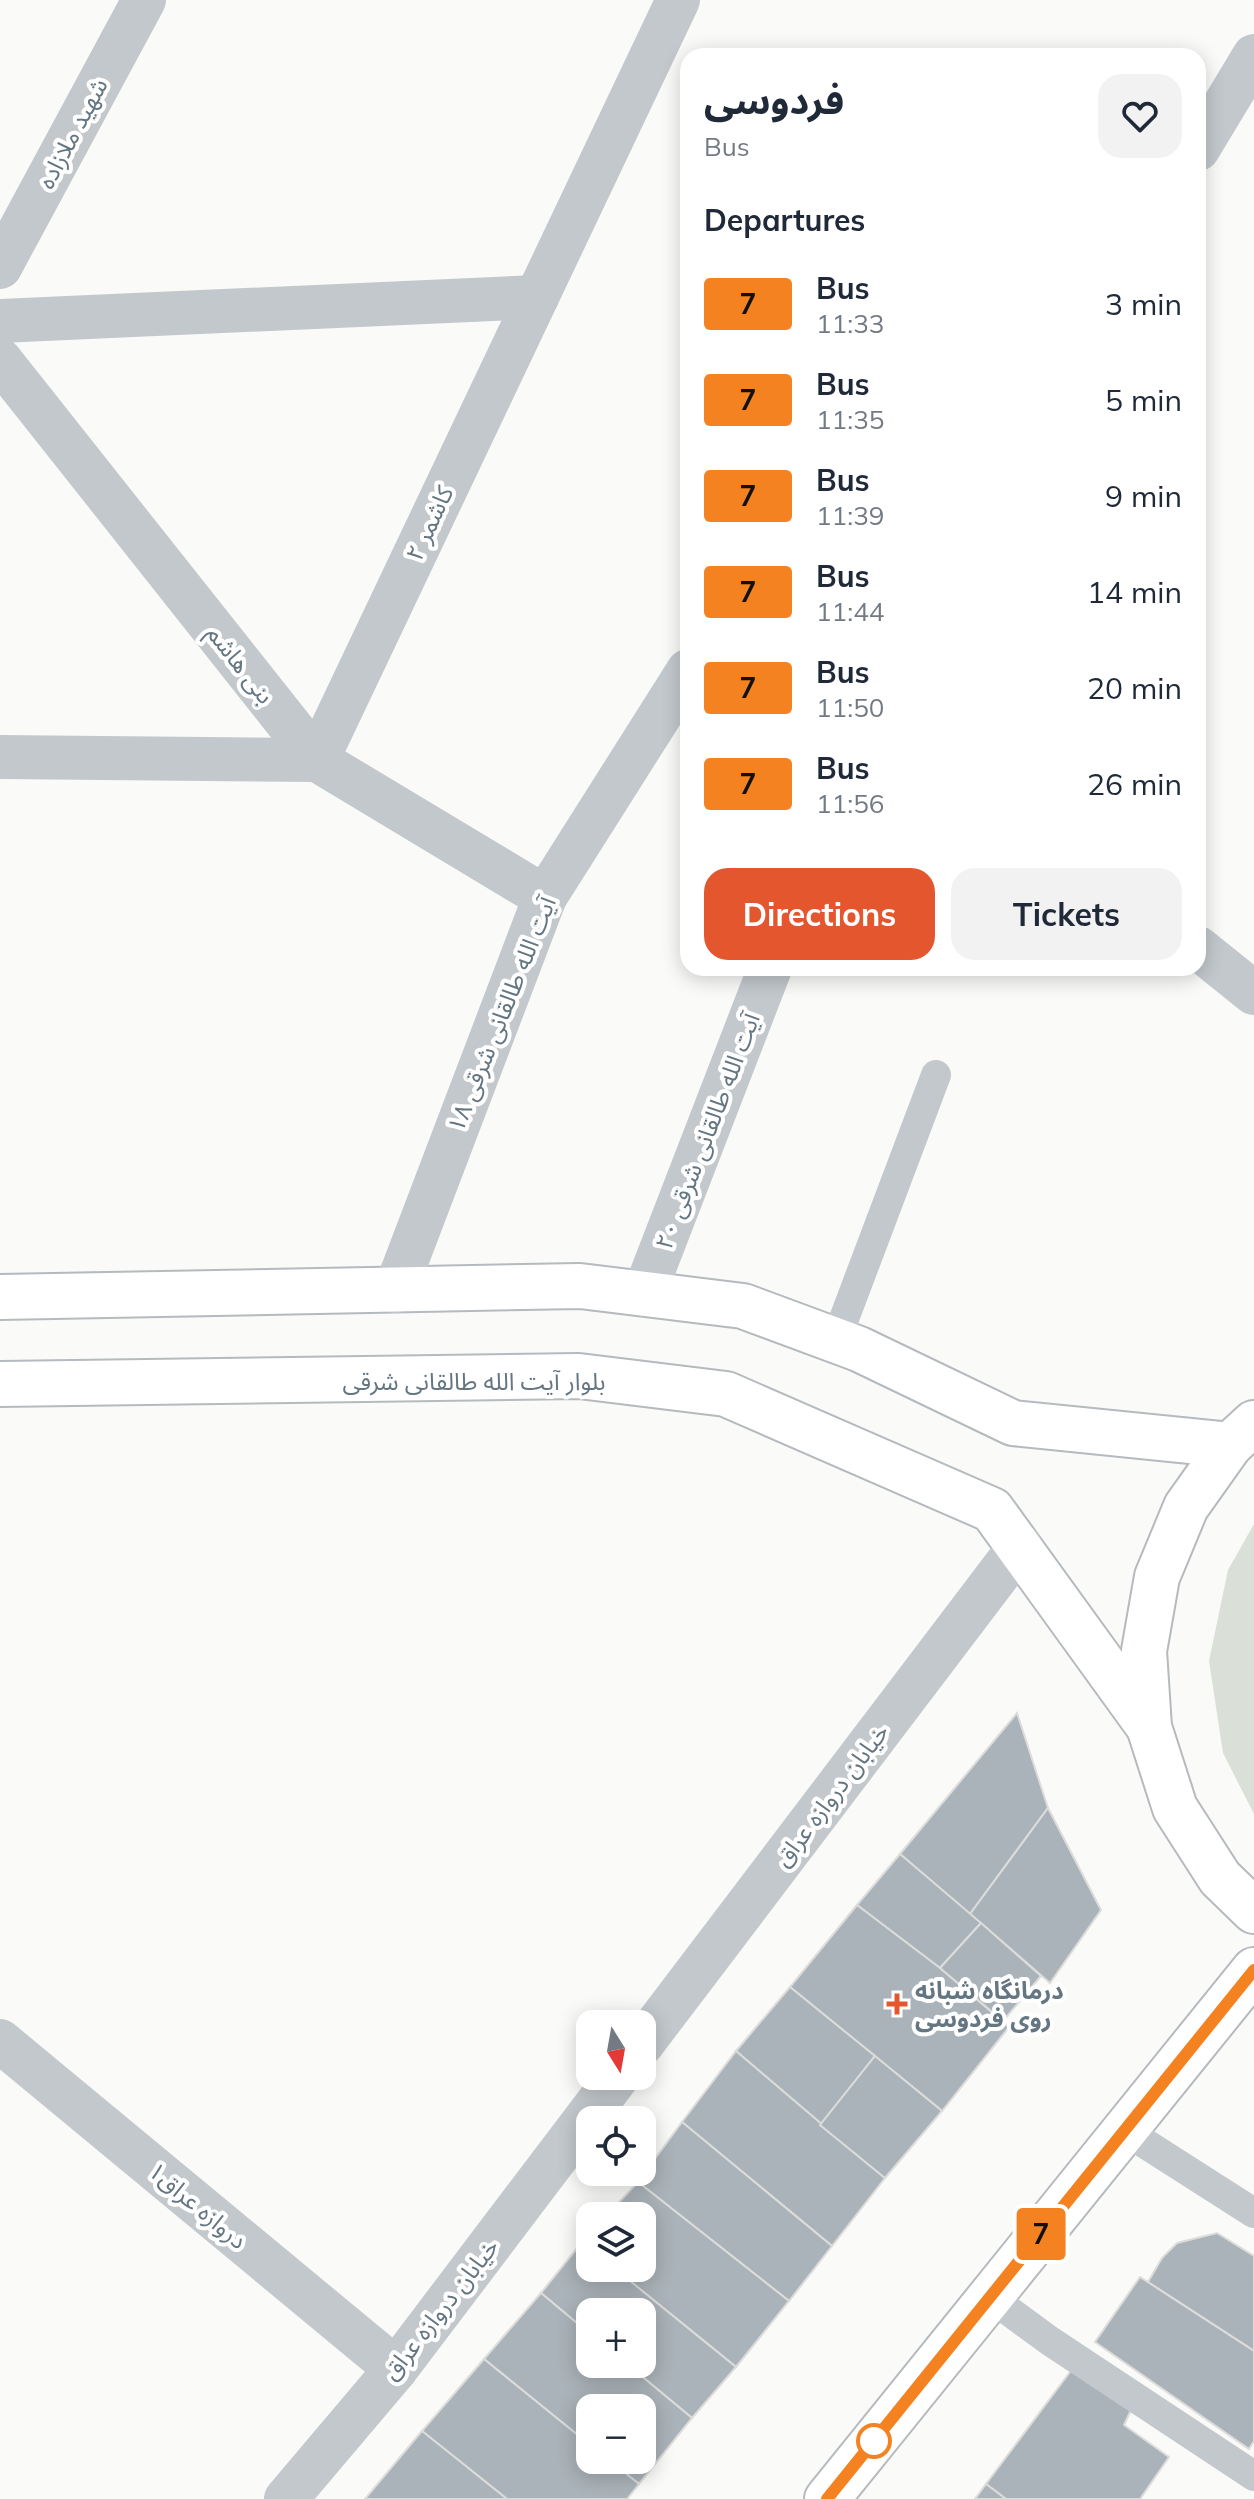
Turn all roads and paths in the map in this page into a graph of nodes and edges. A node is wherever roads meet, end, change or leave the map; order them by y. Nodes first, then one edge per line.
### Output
1 (144, 0) edge
2 (678, 0) edge
3 (1254, 56) edge
4 (1206, 136) edge
5 (0, 267) edge
6 (537, 297) junction
7 (0, 321) edge
8 (0, 360) edge
9 (680, 684) edge
10 (0, 757) edge
11 (317, 760) junction
12 (545, 897) junction
13 (1206, 954) edge
14 (767, 976) edge
15 (1254, 993) edge
16 (936, 1075) dead end
17 (395, 1291) junction
18 (644, 1294) junction
19 (0, 1297) edge
20 (836, 1340) junction
21 (0, 1384) edge
22 (1242, 1434) edge
23 (1020, 1546) junction
24 (1149, 1727) junction
25 (1254, 1911) edge
26 (1254, 1970) edge
27 (656, 2026) edge
28 (0, 2041) edge
29 (607, 2090) edge
30 (1124, 2130) junction
31 (1254, 2213) edge
32 (990, 2297) junction
33 (396, 2369) junction
34 (1254, 2476) edge
35 (286, 2499) edge
36 (827, 2499) edge

1 - 5 street, شهید ملازاده
2 - 6 street, کاشمر ۲
3 - 4 street
6 - 7 street
6 - 11 street, کاشمر ۲
8 - 11 street, بنی هاشم
9 - 12 street, آیت الله طالقانی شرقی ۱۸
10 - 11 street
11 - 12 street, بنی هاشم
12 - 17 street, آیت الله طالقانی شرقی ۱۸
13 - 15 street
14 - 18 street, آیت الله طالقانی شرقی ۲۰
16 - 20 lane
17 - 18 main road
17 - 19 main road
18 - 20 main road
20 - 22 main road
21 - 23 main road, بلوار آیت الله طالقانی شرقی
22 - 24 main road
23 - 24 main road, بلوار آیت الله طالقانی شرقی
23 - 27 street, خیابان دروازه عراق
24 - 25 main road
26 - 30 main road
28 - 33 street, دروازه عراق۱
29 - 33 street, خیابان دروازه عراق
30 - 31 lane
30 - 32 main road
32 - 34 lane
32 - 36 main road
33 - 35 street, خیابان دروازه عراق

